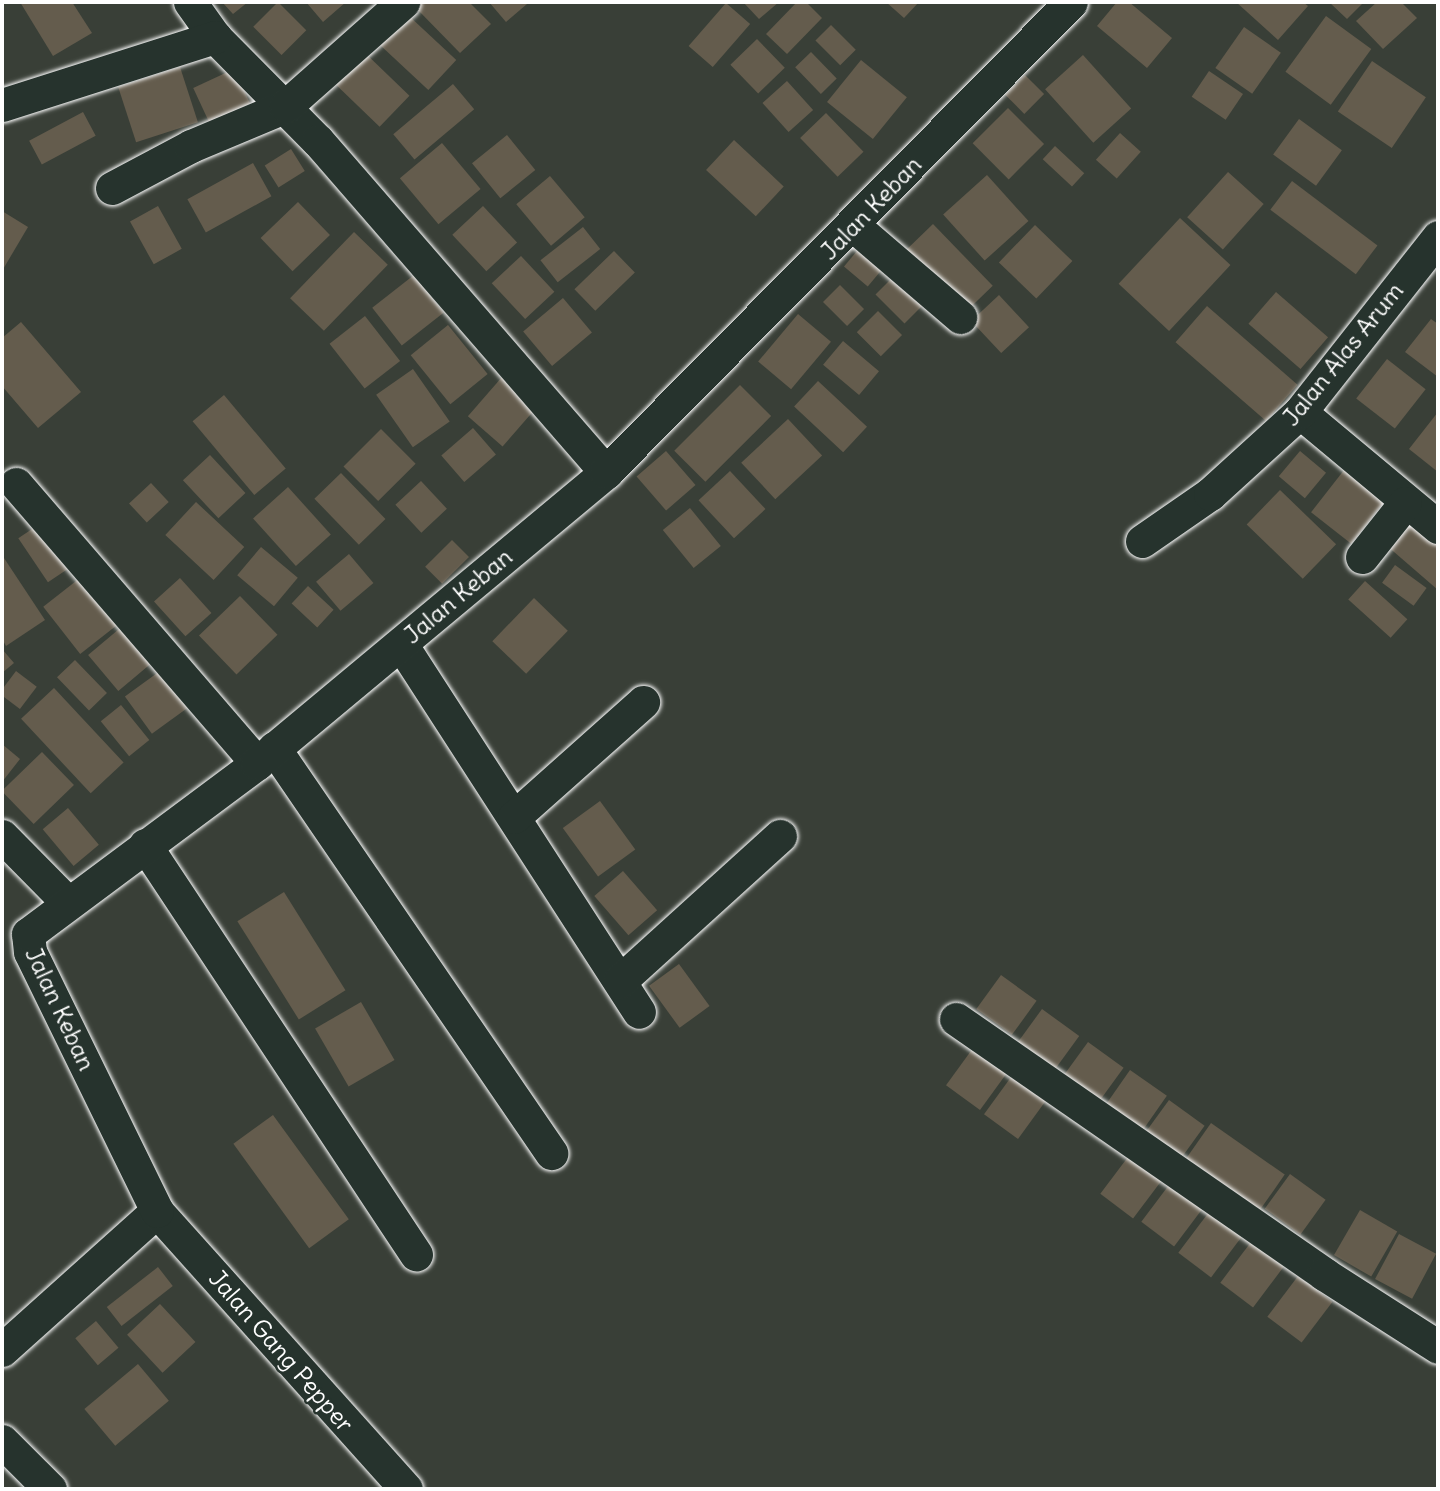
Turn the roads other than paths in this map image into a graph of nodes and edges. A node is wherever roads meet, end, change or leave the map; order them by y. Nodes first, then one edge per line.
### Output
1 (190, 2) edge
2 (403, 2) edge
3 (1071, 2) edge
4 (215, 37) junction
5 (2, 105) edge
6 (286, 106) junction
7 (112, 188) dead end
8 (853, 226) junction
9 (1438, 237) edge
10 (960, 317) dead end
11 (1300, 412) junction
12 (606, 472) junction
13 (16, 484) dead end
14 (1405, 503) junction
15 (1438, 527) edge
16 (1142, 541) dead end
17 (1362, 557) dead end
18 (401, 643) junction
19 (643, 702) dead end
20 (265, 755) junction
21 (514, 817) junction
22 (780, 835) dead end
23 (2, 836) edge
24 (145, 845) junction
25 (67, 902) junction
26 (15, 943) edge
27 (620, 981) junction
28 (639, 1012) dead end
29 (956, 1019) dead end
30 (551, 1153) dead end
31 (157, 1211) junction
32 (416, 1255) dead end
33 (1438, 1348) edge
34 (2, 1350) edge
35 (2, 1441) edge
36 (50, 1489) edge
37 (406, 1489) edge

1 - 4 street
2 - 6 street
3 - 8 street, Jalan Keban
4 - 5 street
4 - 6 street
6 - 7 street
6 - 12 street
8 - 10 street
8 - 12 street, Jalan Keban
9 - 11 street, Jalan Alas Arum
11 - 14 street
11 - 16 street, Jalan Alas Arum
12 - 18 street, Jalan Keban
13 - 20 street
14 - 15 street
14 - 17 street
18 - 20 street, Jalan Keban
18 - 21 street
19 - 21 street
20 - 24 street, Jalan Keban
20 - 30 street
21 - 27 street
22 - 27 street
23 - 25 street
24 - 25 street, Jalan Keban
24 - 32 street
25 - 26 street, Jalan Keban
26 - 31 street, Jalan Keban
27 - 28 street
29 - 33 street
31 - 34 street
31 - 37 street, Jalan Gang Pepper
35 - 36 street

